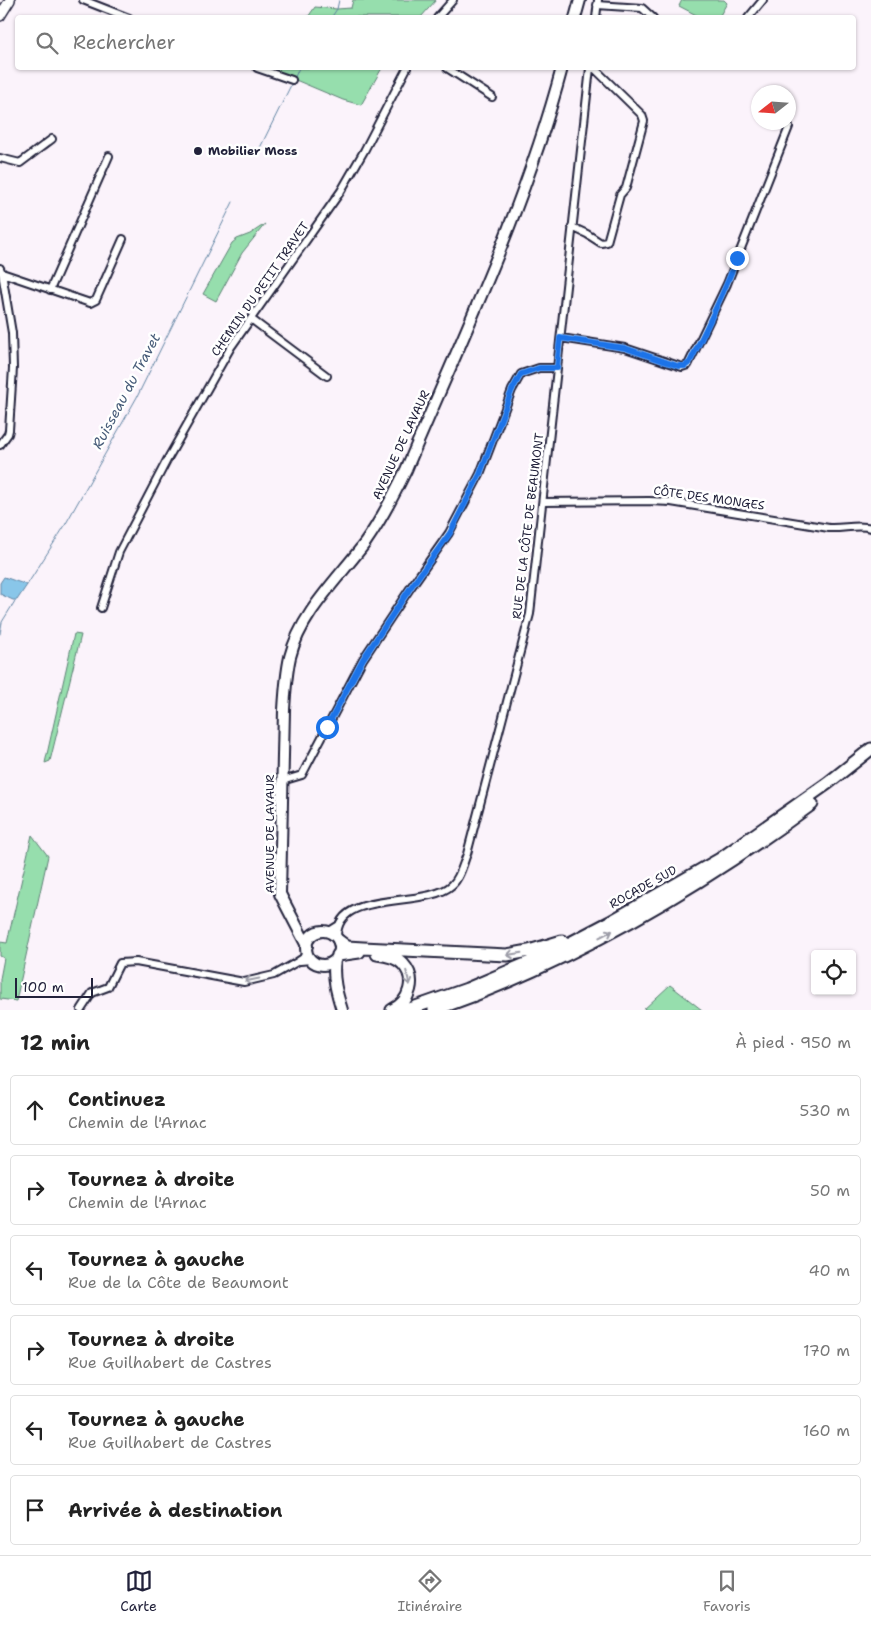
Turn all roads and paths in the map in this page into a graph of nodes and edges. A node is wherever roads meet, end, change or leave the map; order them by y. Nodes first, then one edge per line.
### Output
1 (10, 0) edge
2 (83, 0) edge
3 (453, 0) edge
4 (580, 0) edge
5 (763, 0) edge
6 (597, 2) edge
7 (121, 15) edge
8 (440, 15) edge
9 (576, 15) edge
10 (596, 15) edge
11 (650, 15) edge
12 (750, 15) edge
13 (0, 16) edge
14 (263, 70) edge
15 (406, 70) edge
16 (450, 70) edge
17 (561, 70) edge
18 (590, 70) edge
19 (596, 70) edge
20 (292, 80) dead end
21 (492, 97) dead end
22 (788, 130) edge
23 (52, 139) dead end
24 (109, 156) dead end
25 (0, 158) edge
26 (572, 227) junction
27 (123, 239) dead end
28 (1, 271) edge
29 (50, 290) junction
30 (251, 318) junction
31 (560, 338) junction
32 (557, 368) junction
33 (327, 376) dead end
34 (0, 445) edge
35 (543, 502) junction
36 (871, 528) edge
37 (101, 608) dead end
38 (871, 749) edge
39 (871, 758) edge
40 (282, 781) junction
41 (289, 913) junction
42 (610, 922) junction
43 (340, 924) junction
44 (320, 932) junction
45 (338, 940) junction
46 (307, 948) junction
47 (337, 957) junction
48 (297, 962) junction
49 (315, 962) junction
50 (520, 975) junction
51 (336, 988) junction
52 (82, 1010) edge
53 (342, 1010) edge
54 (392, 1010) edge
55 (407, 1010) edge
56 (434, 1010) edge
57 (460, 1010) edge

1 - 13 main road
2 - 7 street
3 - 8 street
4 - 9 main road
5 - 12 street
6 - 10 street
6 - 11 street
14 - 20 street
15 - 30 street, CHEMIN DU PETIT TRAVET
16 - 21 street
17 - 40 main road, AVENUE DE LAVAUR
18 - 26 street, RUE DE LA CÔTE DE BEAUMONT
19 - 26 street
22 - 31 street
23 - 25 street
24 - 29 street
26 - 31 street, RUE DE LA CÔTE DE BEAUMONT
27 - 29 street
28 - 29 street
28 - 34 street
30 - 33 street
30 - 37 street, CHEMIN DU PETIT TRAVET
31 - 32 street, RUE DE LA CÔTE DE BEAUMONT
32 - 35 street, RUE DE LA CÔTE DE BEAUMONT
32 - 40 street
35 - 36 street, CÔTE DES MONGES
35 - 43 street, RUE DE LA CÔTE DE BEAUMONT
38 - 42 highway, ROCADE SUD
50 -> 39 highway, ROCADE SUD
40 - 41 main road, AVENUE DE LAVAUR
41 - 44 main road
41 - 46 main road, AVENUE DE LAVAUR
42 -> 45 highway
42 - 55 highway, ROCADE SUD
43 - 44 street, RUE DE LA CÔTE DE BEAUMONT
43 - 45 street
44 - 45 main road
44 - 46 main road
45 - 47 main road
46 - 48 street
46 - 49 main road
47 - 49 main road
47 - 51 main road
47 -> 54 highway
48 - 49 street
48 -> 52 street
49 - 51 main road
50 - 56 highway, ROCADE SUD
50 - 57 highway
51 - 53 main road

